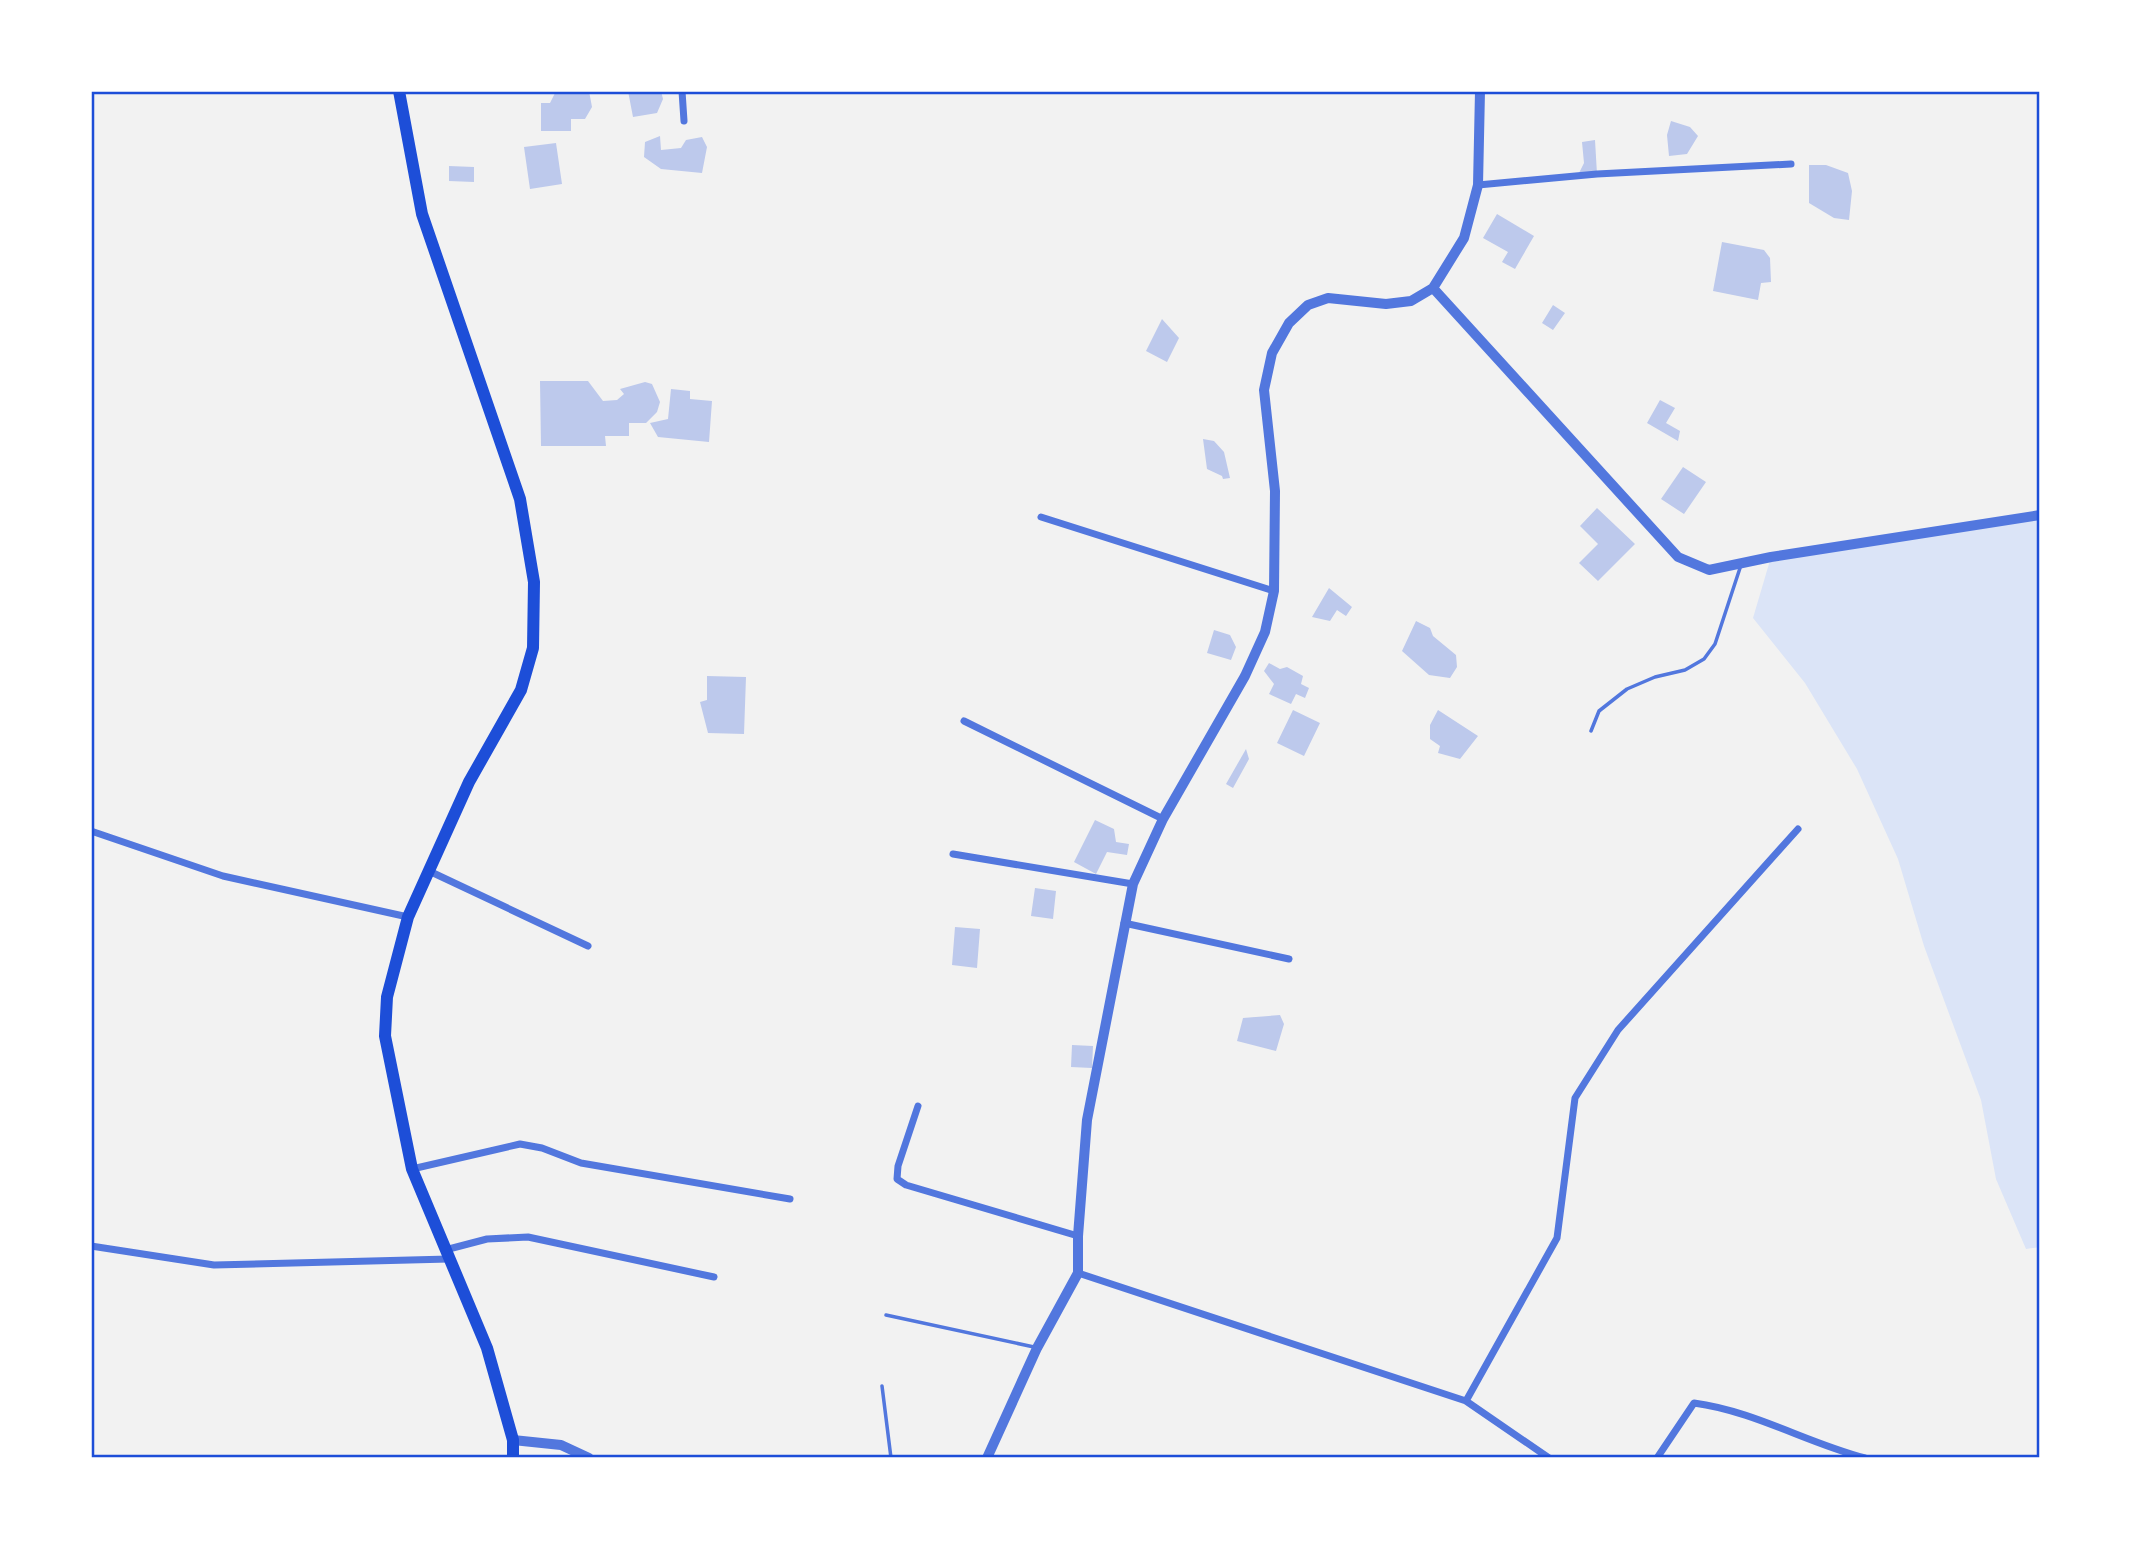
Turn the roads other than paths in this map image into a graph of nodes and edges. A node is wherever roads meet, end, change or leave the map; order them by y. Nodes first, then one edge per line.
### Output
1 (399, 91) edge
2 (682, 91) edge
3 (1480, 91) edge
4 (684, 121) dead end
5 (1791, 164) dead end
6 (1478, 185) junction
7 (1433, 288) junction
8 (2040, 515) edge
9 (1041, 517) dead end
10 (1742, 563) junction
11 (1274, 591) junction
12 (964, 721) dead end
13 (1591, 731) dead end
14 (1163, 819) junction
15 (1798, 829) dead end
16 (91, 831) edge
17 (953, 854) dead end
18 (429, 871) junction
19 (1133, 884) junction
20 (408, 916) junction
21 (1123, 923) junction
22 (587, 946) dead end
23 (1289, 959) dead end
24 (918, 1106) dead end
25 (412, 1170) junction
26 (790, 1199) dead end
27 (1078, 1237) junction
28 (91, 1246) edge
29 (447, 1255) junction
30 (1078, 1273) junction
31 (715, 1277) dead end
32 (886, 1315) dead end
33 (1037, 1348) junction
34 (883, 1386) dead end
35 (1466, 1401) junction
36 (513, 1440) junction
37 (513, 1458) edge
38 (589, 1458) edge
39 (891, 1458) edge
40 (987, 1458) edge
41 (1549, 1458) edge
42 (1657, 1458) edge
43 (1865, 1458) edge

1 - 18 main road
2 - 4 street
3 - 6 street
5 - 6 street
6 - 7 street
7 - 10 street
7 - 11 street
8 - 10 street
9 - 11 street
10 - 13 lane
11 - 14 street
12 - 14 street
14 - 19 street
15 - 35 street
16 - 20 street
17 - 19 street
18 - 20 main road
18 - 22 street
19 - 21 street
20 - 25 main road
21 - 23 street
21 - 27 street
24 - 27 street
25 - 26 street
25 - 29 main road
27 - 30 street
28 - 29 street
29 - 31 street
29 - 36 main road
30 - 33 street
30 - 35 street
32 - 33 lane
33 - 40 street
34 - 39 lane
35 - 41 street
36 - 37 main road
36 - 38 street
42 - 43 street

